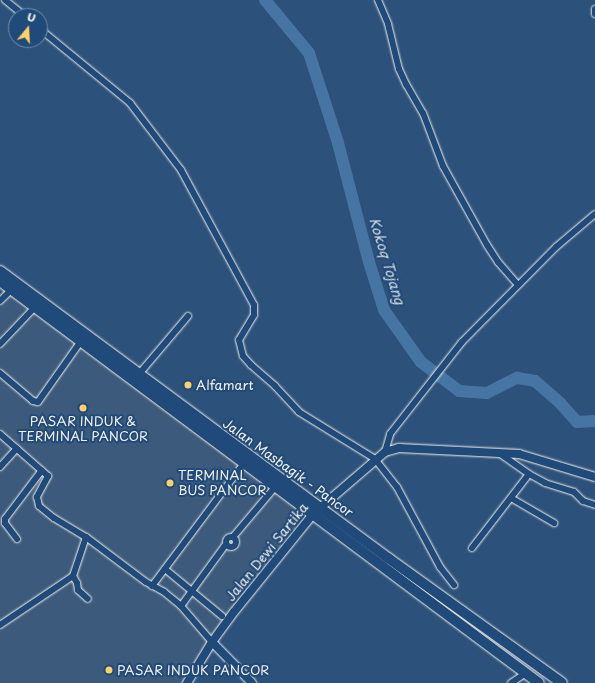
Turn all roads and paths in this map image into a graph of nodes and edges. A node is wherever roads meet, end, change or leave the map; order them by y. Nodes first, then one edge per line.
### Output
1 (5, 0) edge
2 (378, 0) edge
3 (14, 8) edge
4 (595, 9) edge
5 (595, 14) edge
6 (48, 35) edge
7 (595, 214) edge
8 (0, 271) edge
9 (0, 281) edge
10 (518, 285) junction
11 (14, 287) junction
12 (0, 301) edge
13 (35, 307) junction
14 (188, 316) dead end
15 (81, 341) junction
16 (0, 344) edge
17 (0, 373) edge
18 (139, 374) junction
19 (0, 434) edge
20 (16, 448) junction
21 (385, 452) junction
22 (497, 452) junction
23 (375, 459) junction
24 (244, 463) junction
25 (0, 467) edge
26 (42, 470) junction
27 (529, 474) junction
28 (595, 477) edge
29 (276, 486) junction
30 (511, 498) junction
31 (595, 505) edge
32 (316, 511) junction
33 (554, 523) dead end
34 (86, 537) junction
35 (17, 539) dead end
36 (472, 548) dead end
37 (165, 569) junction
38 (73, 576) junction
39 (152, 586) junction
40 (454, 586) dead end
41 (192, 592) junction
42 (88, 599) dead end
43 (181, 606) junction
44 (222, 616) dead end
45 (0, 625) edge
46 (212, 642) junction
47 (526, 673) junction
48 (188, 683) edge
49 (252, 683) edge
50 (511, 683) edge
51 (539, 683) edge
52 (562, 683) edge

1 - 3 street
2 - 10 street
4 - 5 street
6 - 23 street
7 - 10 street
8 - 11 main road, Jalan Masbagik - Pancor
9 - 11 main road, Jalan Masbagik - Pancor
10 - 21 street
11 - 12 street
11 - 13 main road, Jalan Masbagik - Pancor
11 - 18 main road, Jalan Masbagik - Pancor
13 - 15 main road, Jalan Masbagik - Pancor
13 - 16 street
14 - 18 street
15 - 17 street
15 - 24 main road, Jalan Masbagik - Pancor
18 - 32 main road, Jalan Masbagik - Pancor
19 - 20 street
20 - 25 street
20 - 26 street
21 - 22 street, Jalan Dewi Sartika
21 - 23 street, Jalan Dewi Sartika
22 - 27 street
22 - 28 street, Jalan Dewi Sartika
23 - 32 street, Jalan Dewi Sartika
23 - 40 street
24 - 29 main road, Jalan Masbagik - Pancor
24 - 37 street
26 - 34 street
26 - 35 street
27 - 30 street
27 - 31 street
29 - 32 main road, Jalan Masbagik - Pancor
29 - 41 street
30 - 33 street
30 - 36 street
32 - 46 street, Jalan Dewi Sartika
32 - 47 main road, Jalan Masbagik - Pancor
32 - 52 main road, Jalan Masbagik - Pancor
34 - 38 street
34 - 39 street
37 - 39 street
37 - 41 street
38 - 42 street
38 - 45 street
39 - 43 street
41 - 43 street
41 - 44 street
43 - 46 street
46 - 48 street, Jalan Dewi Sartika
46 - 49 street
47 - 50 street
47 - 51 main road, Jalan Masbagik - Pancor

